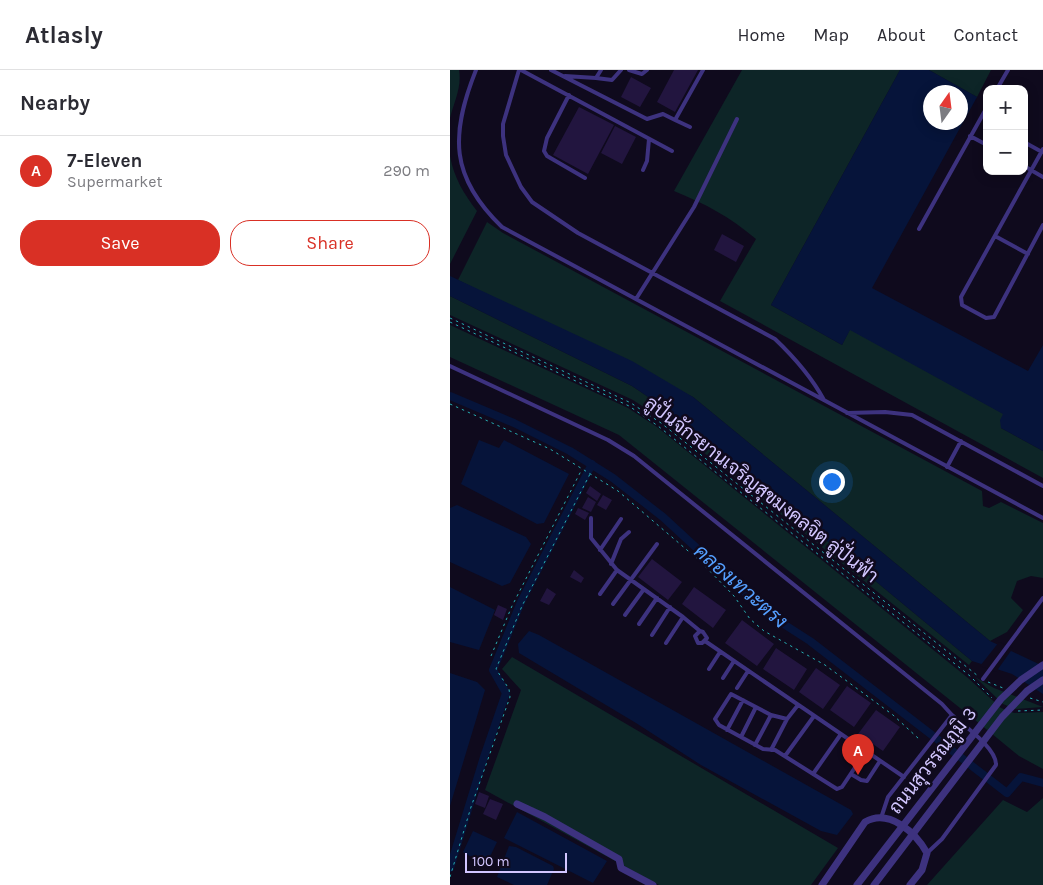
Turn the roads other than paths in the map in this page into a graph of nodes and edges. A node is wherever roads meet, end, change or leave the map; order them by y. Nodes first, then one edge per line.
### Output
1 (476, 70) edge
2 (520, 70) edge
3 (552, 70) edge
4 (601, 70) edge
5 (621, 70) edge
6 (629, 70) edge
7 (647, 70) edge
8 (703, 70) edge
9 (1008, 70) edge
10 (562, 76) junction
11 (596, 78) junction
12 (999, 85) edge
13 (569, 95) junction
14 (983, 113) edge
15 (980, 118) junction
16 (737, 119) dead end
17 (675, 120) junction
18 (983, 120) edge
19 (690, 127) dead end
20 (970, 136) junction
21 (649, 139) junction
22 (983, 143) edge
23 (1028, 144) edge
24 (1043, 151) edge
25 (672, 152) dead end
26 (1028, 168) edge
27 (643, 170) dead end
28 (1031, 170) junction
29 (1043, 177) edge
30 (585, 178) dead end
31 (1043, 225) edge
32 (918, 230) dead end
33 (995, 236) junction
34 (1028, 254) junction
35 (654, 273) junction
36 (636, 299) junction
37 (450, 366) edge
38 (824, 400) junction
39 (845, 413) junction
40 (961, 441) junction
41 (947, 467) junction
42 (1043, 486) edge
43 (592, 518) dead end
44 (1043, 518) edge
45 (621, 520) dead end
46 (629, 532) dead end
47 (657, 544) dead end
48 (600, 550) junction
49 (611, 564) junction
50 (617, 570) junction
51 (631, 579) junction
52 (644, 589) junction
53 (600, 594) dead end
54 (657, 598) junction
55 (1043, 598) edge
56 (613, 604) dead end
57 (670, 607) junction
58 (625, 615) dead end
59 (683, 616) junction
60 (639, 624) dead end
61 (700, 631) junction
62 (652, 635) dead end
63 (705, 641) junction
64 (666, 643) dead end
65 (720, 652) junction
66 (734, 662) junction
67 (1043, 665) edge
68 (709, 669) dead end
69 (748, 671) junction
70 (723, 678) dead end
71 (983, 679) road end
72 (1043, 680) edge
73 (737, 688) dead end
74 (743, 700) junction
75 (798, 705) junction
76 (756, 707) junction
77 (770, 714) junction
78 (952, 715) junction
79 (814, 716) junction
80 (787, 719) junction
81 (727, 730) junction
82 (841, 734) junction
83 (741, 737) junction
84 (755, 745) junction
85 (771, 750) junction
86 (866, 751) junction
87 (785, 756) junction
88 (880, 761) junction
89 (813, 774) junction
90 (851, 774) junction
91 (904, 778) junction
92 (517, 804) dead end
93 (881, 818) junction
94 (927, 853) junction
95 (653, 885) edge
96 (822, 885) edge
97 (856, 885) edge
98 (874, 885) edge
99 (910, 885) edge

1 - 36 lane
2 - 13 lane
2 - 35 lane
3 - 10 lane
4 - 11 lane
5 - 11 lane
6 - 7 lane
8 - 17 lane
9 - 12 lane
10 - 11 lane
10 - 17 lane
13 - 21 lane
13 - 30 lane
14 - 15 lane
15 - 18 lane
15 - 20 lane
16 - 35 lane
17 - 19 lane
20 - 22 lane
20 - 32 lane
21 - 25 lane
21 - 27 lane
23 - 24 lane
24 - 28 lane
26 - 28 lane
28 - 29 lane
28 - 33 lane
31 - 34 lane
33 - 34 lane
33 - 34 lane
35 - 36 lane
35 - 38 lane
36 - 38 lane
37 - 78 lane
38 - 39 lane
39 - 40 lane
39 - 41 lane
40 - 41 lane
40 - 42 lane
41 - 44 lane
43 - 48 lane
45 - 48 lane
46 - 49 lane
47 - 51 lane
48 - 49 lane
49 - 50 lane
50 - 51 lane
50 - 53 lane
51 - 52 lane
51 - 56 lane
52 - 54 lane
52 - 58 lane
54 - 57 lane
54 - 60 lane
55 - 71 lane
57 - 59 lane
57 - 62 lane
59 - 61 lane
59 - 64 lane
61 - 63 lane
61 - 63 lane
63 - 65 lane
65 - 66 lane
65 - 68 lane
66 - 69 lane
66 - 70 lane
67 - 97 street, ถนนสุวรรณภูมิ 3, bridge
69 - 73 lane
69 - 75 lane
72 - 98 street, ถนนสุวรรณภูมิ 3, bridge
74 - 76 lane
74 - 81 lane
74 - 81 lane
75 - 79 lane
75 - 80 lane
76 - 77 lane
76 - 83 lane
77 - 80 lane
77 - 84 lane
78 - 91 lane
78 - 94 lane
79 - 82 lane
79 - 87 lane
80 - 85 lane
81 - 83 lane
82 - 86 lane
82 - 89 lane
83 - 84 lane
84 - 85 lane
85 - 87 lane
86 - 88 lane
86 - 90 lane
87 - 89 lane
88 - 90 lane
88 - 91 lane
89 - 90 lane
91 - 93 lane
92 - 95 street
93 - 94 street
93 - 96 street
94 - 99 street

